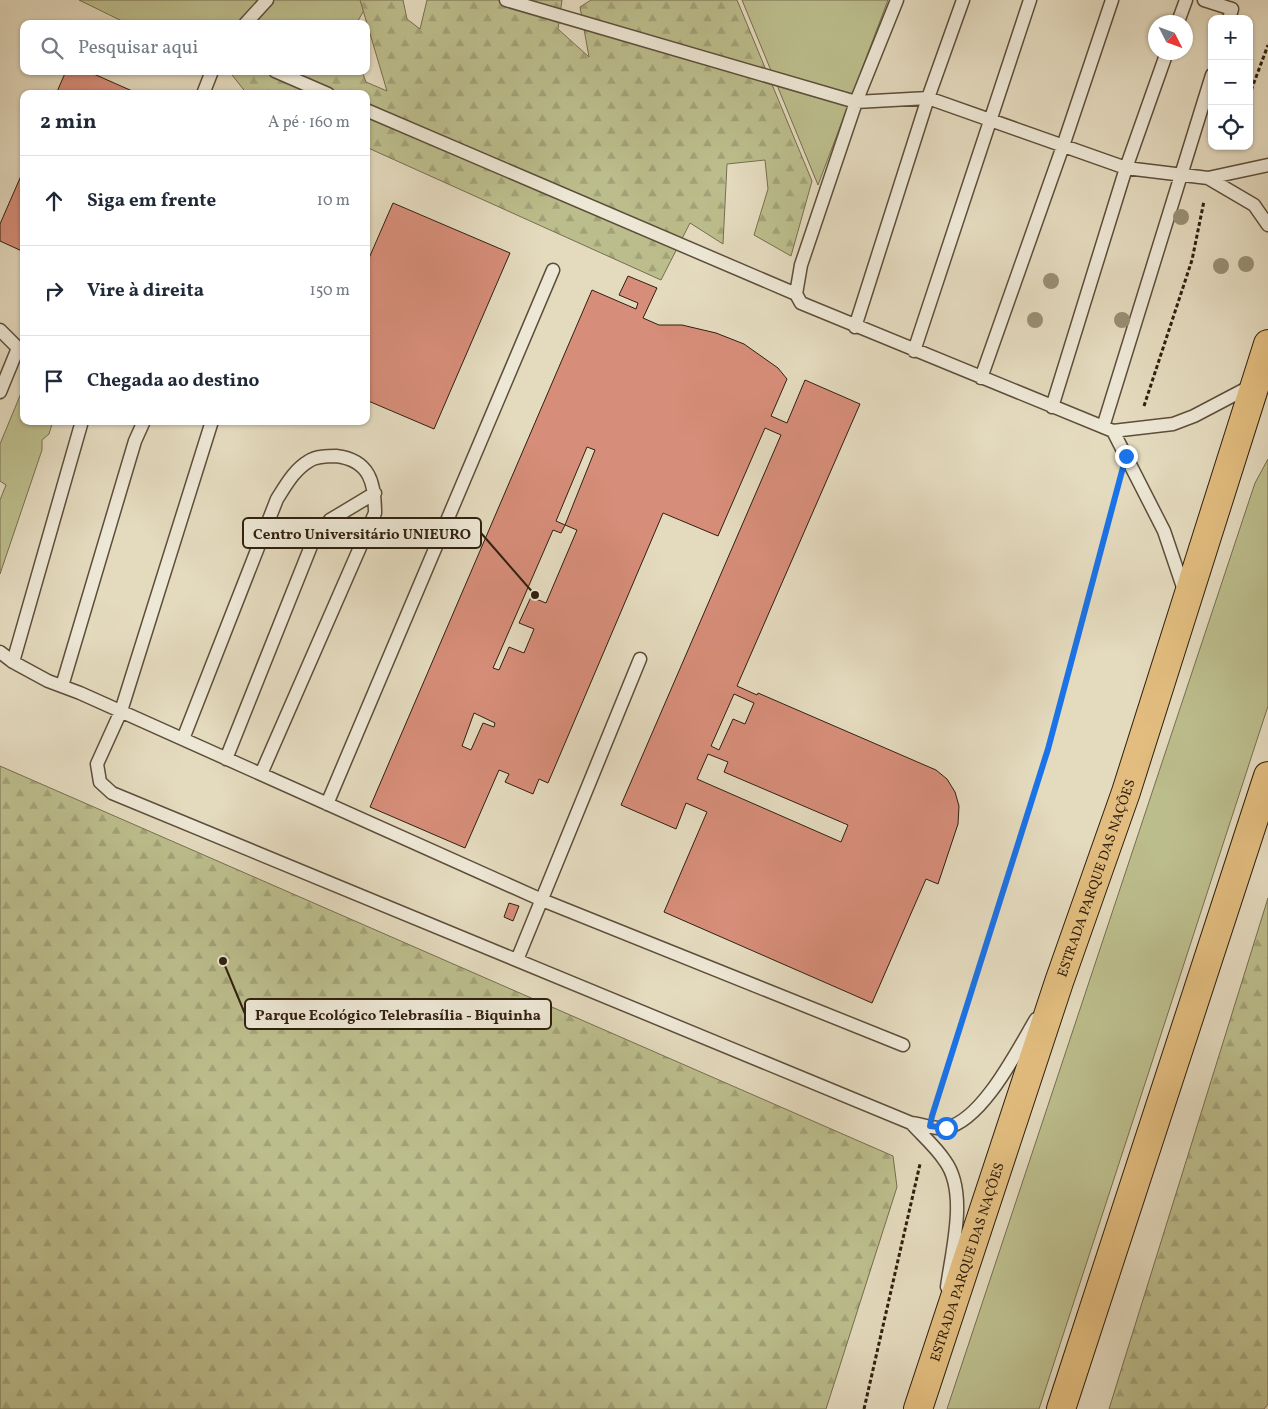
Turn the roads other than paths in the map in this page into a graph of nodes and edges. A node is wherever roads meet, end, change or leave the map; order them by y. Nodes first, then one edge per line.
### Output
1 (267, 0) edge
2 (506, 0) edge
3 (897, 0) edge
4 (963, 0) edge
5 (1030, 0) edge
6 (1112, 0) edge
7 (1186, 0) edge
8 (1204, 0) edge
9 (1181, 15) edge
10 (1230, 15) edge
11 (249, 20) edge
12 (1164, 60) edge
13 (210, 75) edge
14 (284, 75) edge
15 (1208, 88) edge
16 (205, 90) edge
17 (319, 90) edge
18 (928, 98) junction
19 (856, 102) junction
20 (370, 112) edge
21 (992, 120) junction
22 (1063, 146) junction
23 (1268, 165) edge
24 (1126, 168) junction
25 (1181, 175) junction
26 (1208, 178) junction
27 (1268, 225) edge
28 (553, 270) dead end
29 (796, 294) junction
30 (855, 327) junction
31 (0, 330) edge
32 (1268, 344) edge
33 (20, 349) edge
34 (914, 351) junction
35 (20, 352) edge
36 (981, 378) junction
37 (1256, 384) junction
38 (0, 392) edge
39 (1052, 407) junction
40 (81, 425) edge
41 (142, 425) edge
42 (211, 425) edge
43 (1108, 429) junction
44 (375, 493) junction
45 (1187, 598) junction
46 (0, 652) edge
47 (640, 660) dead end
48 (14, 662) junction
49 (62, 686) junction
50 (121, 711) junction
51 (183, 739) junction
52 (226, 759) junction
53 (261, 774) junction
54 (1268, 776) edge
55 (327, 804) junction
56 (542, 900) junction
57 (517, 960) junction
58 (1059, 982) junction
59 (903, 1044) dead end
60 (911, 1123) junction
61 (940, 1339) junction
62 (918, 1409) edge
63 (1061, 1409) edge

1 - 11 lane
2 - 19 lane
3 - 19 lane
4 - 18 lane
5 - 21 lane
6 - 22 lane
7 - 9 lane
8 - 10 lane
12 - 24 lane
13 - 16 lane
14 - 17 lane
15 - 25 lane
18 - 19 lane
18 - 21 lane
18 - 30 lane
19 - 29 lane
20 - 29 lane
21 - 22 lane
21 - 34 lane
22 - 24 lane
22 - 36 lane
23 - 26 lane
24 - 25 lane
24 - 39 lane
25 - 26 lane
25 - 43 lane
26 - 27 lane
28 - 55 lane
29 - 30 lane
30 - 34 lane
31 - 33 lane
32 - 37 highway, ESTRADA PARQUE DAS NAÇÕES
34 - 36 lane
35 - 38 lane
36 - 39 lane
37 - 43 lane
37 - 45 highway, ESTRADA PARQUE DAS NAÇÕES
39 - 43 lane
40 - 48 lane
41 - 49 lane
42 - 50 lane
43 - 45 lane
44 - 51 lane
44 - 52 lane
44 - 53 lane
45 - 58 highway, ESTRADA PARQUE DAS NAÇÕES
46 - 48 lane
47 - 56 lane
48 - 49 lane
49 - 50 lane
50 - 51 lane
50 - 57 lane
51 - 52 lane
52 - 53 lane
53 - 55 lane
54 - 63 highway
55 - 56 lane
56 - 57 lane
56 - 59 lane
57 - 60 lane
58 - 60 lane
58 - 61 highway, ESTRADA PARQUE DAS NAÇÕES
60 - 61 lane
61 - 62 highway, ESTRADA PARQUE DAS NAÇÕES

